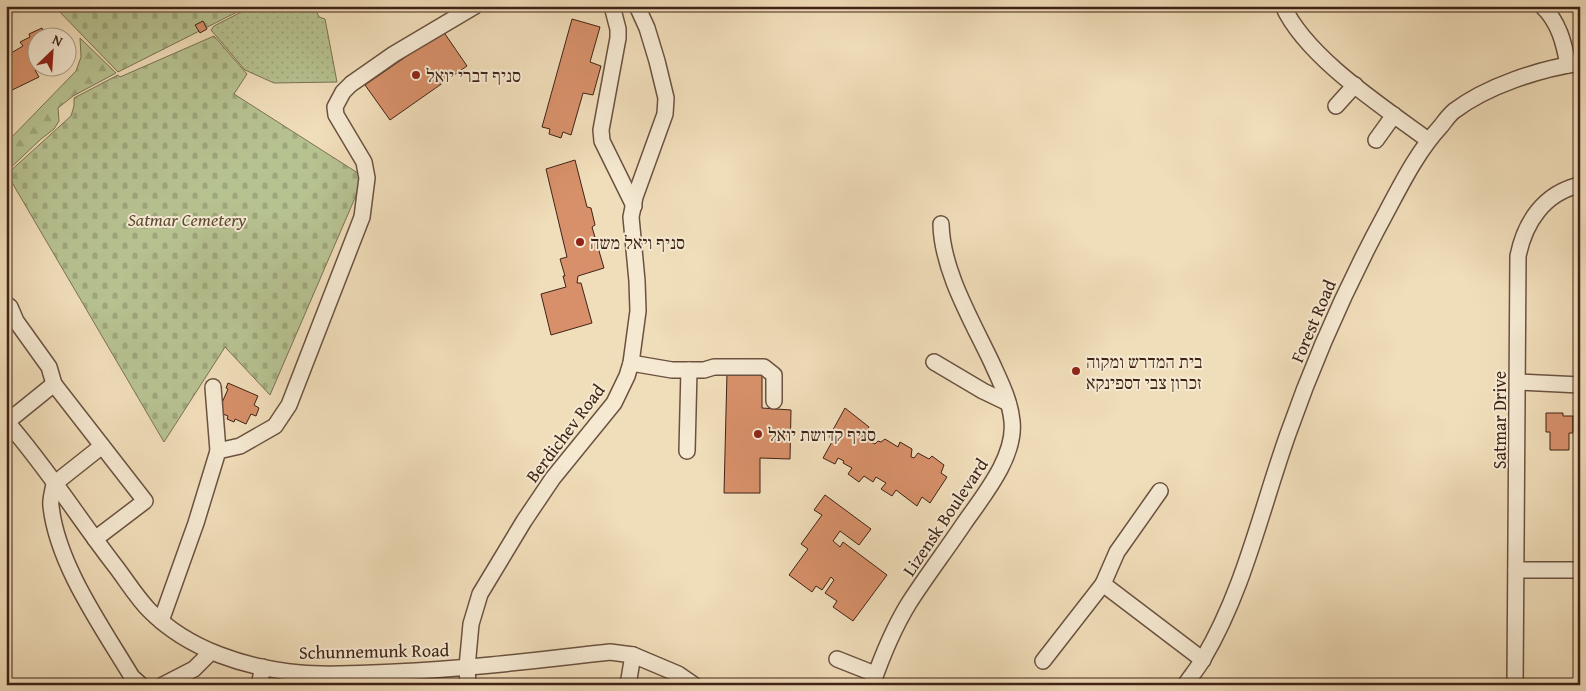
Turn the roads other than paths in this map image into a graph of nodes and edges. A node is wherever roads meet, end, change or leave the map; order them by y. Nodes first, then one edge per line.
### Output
1 (475, 6) edge
2 (612, 6) edge
3 (637, 6) edge
4 (1283, 6) edge
5 (1542, 6) edge
6 (1574, 64) edge
7 (1355, 85) junction
8 (1336, 106) dead end
9 (1394, 114) junction
10 (1376, 140) dead end
11 (1428, 140) junction
12 (1580, 184) edge
13 (634, 206) junction
14 (941, 224) dead end
15 (6, 304) edge
16 (11, 324) edge
17 (934, 362) dead end
18 (631, 363) junction
19 (689, 370) junction
20 (1518, 382) junction
21 (54, 384) junction
22 (1580, 385) edge
23 (213, 387) dead end
24 (774, 401) dead end
25 (1008, 403) junction
26 (7, 421) edge
27 (102, 446) junction
28 (218, 451) junction
29 (687, 451) dead end
30 (54, 484) junction
31 (1160, 491) dead end
32 (95, 539) junction
33 (1516, 570) junction
34 (1580, 570) edge
35 (1103, 584) junction
36 (161, 621) junction
37 (211, 652) junction
38 (633, 655) junction
39 (837, 659) dead end
40 (1203, 660) junction
41 (1043, 661) dead end
42 (262, 667) junction
43 (467, 668) junction
44 (874, 679) edge
45 (141, 685) edge
46 (162, 685) edge
47 (259, 685) edge
48 (468, 685) edge
49 (628, 685) edge
50 (694, 685) edge
51 (1185, 685) edge
52 (1515, 685) edge

1 - 28 street
2 - 13 street
3 - 13 street, Berdichev Road
4 - 7 street
5 - 6 street
6 - 11 street, Forest Road
7 - 8 street
7 - 9 street
9 - 10 street
9 - 11 street
11 - 40 street, Forest Road
12 - 20 street, Satmar Drive
13 - 18 street, Berdichev Road
14 - 25 street, Lizensk Boulevard
15 - 16 street
16 - 21 street
17 - 25 street
18 - 19 street
18 - 43 street, Berdichev Road
19 - 24 street
19 - 29 street
20 - 22 street
20 - 33 street, Satmar Drive
21 - 26 street
21 - 27 street
23 - 28 street
25 - 44 street, Lizensk Boulevard
26 - 30 street, Schunnemunk Road
27 - 30 street
27 - 32 street
28 - 36 street
30 - 32 street, Schunnemunk Road
30 - 45 street
31 - 35 street
32 - 36 street, Schunnemunk Road
33 - 34 street
33 - 52 street, Satmar Drive
35 - 40 street
35 - 41 street
36 - 37 street, Schunnemunk Road
37 - 42 street, Schunnemunk Road
37 - 46 street
38 - 43 street, Schunnemunk Road
38 - 49 street
38 - 50 street, Schunnemunk Road
39 - 44 street
40 - 51 street, Forest Road
42 - 43 street, Schunnemunk Road
42 - 47 street
43 - 48 street, Berdichev Road

